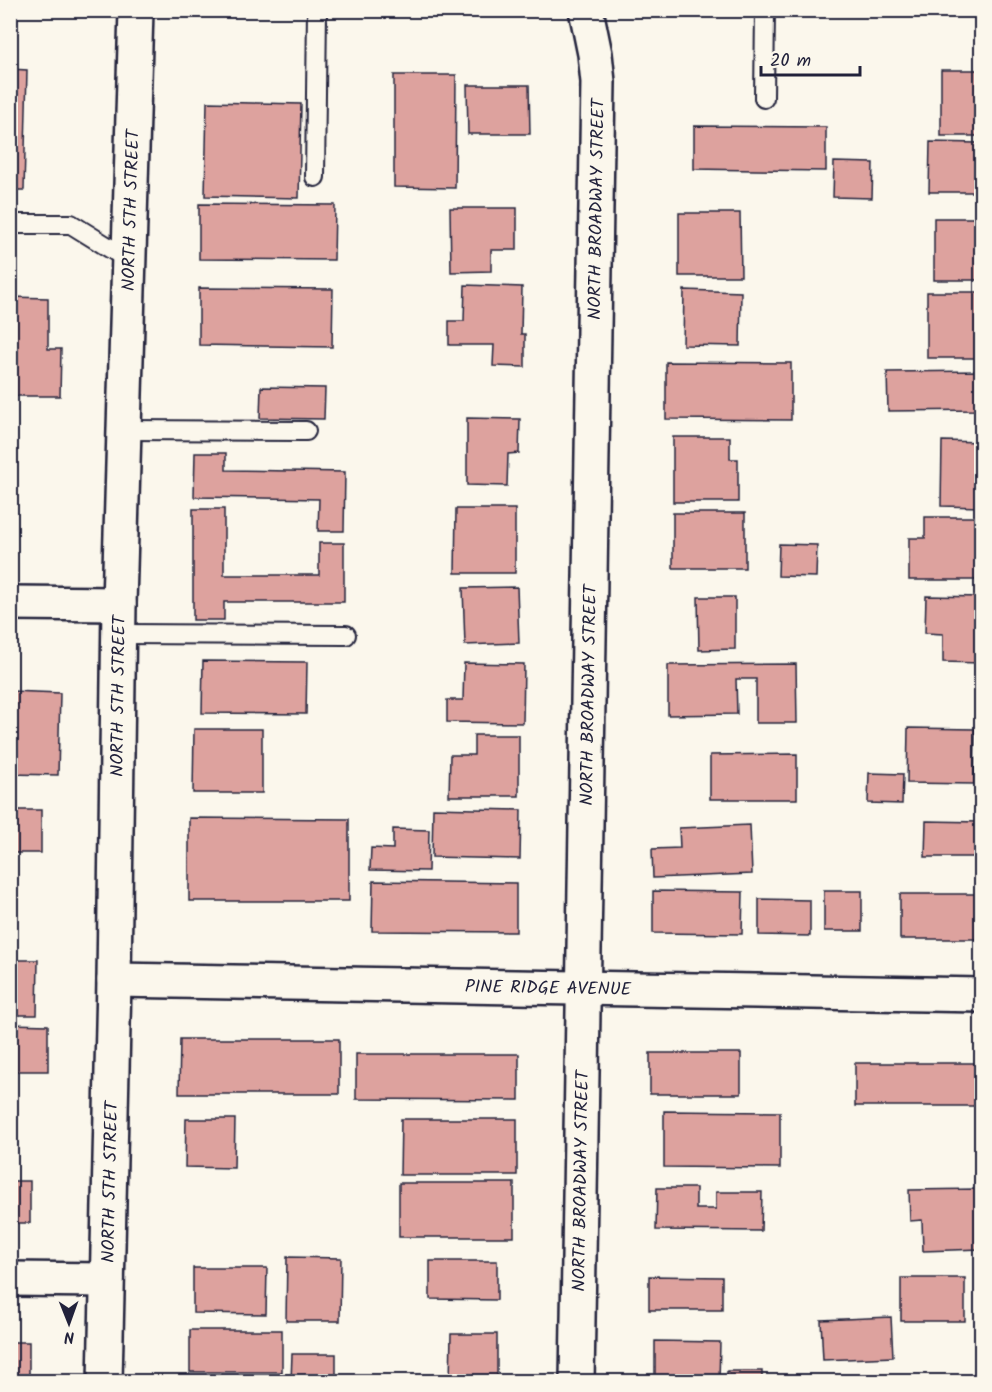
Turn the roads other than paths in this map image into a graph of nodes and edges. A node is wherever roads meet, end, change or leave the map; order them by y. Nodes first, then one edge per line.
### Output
1 (136, 10) edge
2 (317, 10) edge
3 (586, 10) edge
4 (765, 10) edge
5 (764, 98) dead end
6 (315, 177) dead end
7 (10, 224) edge
8 (129, 260) junction
9 (124, 430) junction
10 (306, 431) dead end
11 (10, 603) edge
12 (119, 619) junction
13 (346, 635) dead end
14 (114, 980) junction
15 (583, 988) junction
16 (981, 995) edge
17 (10, 1279) edge
18 (107, 1280) junction
19 (105, 1382) edge
20 (578, 1382) edge

1 - 8 street, NORTH 5TH STREET
2 - 6 lane
3 - 15 street, NORTH BROADWAY STREET
4 - 5 lane
7 - 8 lane
8 - 9 street, NORTH 5TH STREET
9 - 10 lane
9 - 12 street, NORTH 5TH STREET
11 - 12 street
12 - 13 lane
12 - 14 street, NORTH 5TH STREET
14 - 15 street, PINE RIDGE AVENUE
14 - 18 street, NORTH 5TH STREET
15 - 16 street, PINE RIDGE AVENUE
15 - 20 street, NORTH BROADWAY STREET
17 - 18 street
18 - 19 street, NORTH 5TH STREET

